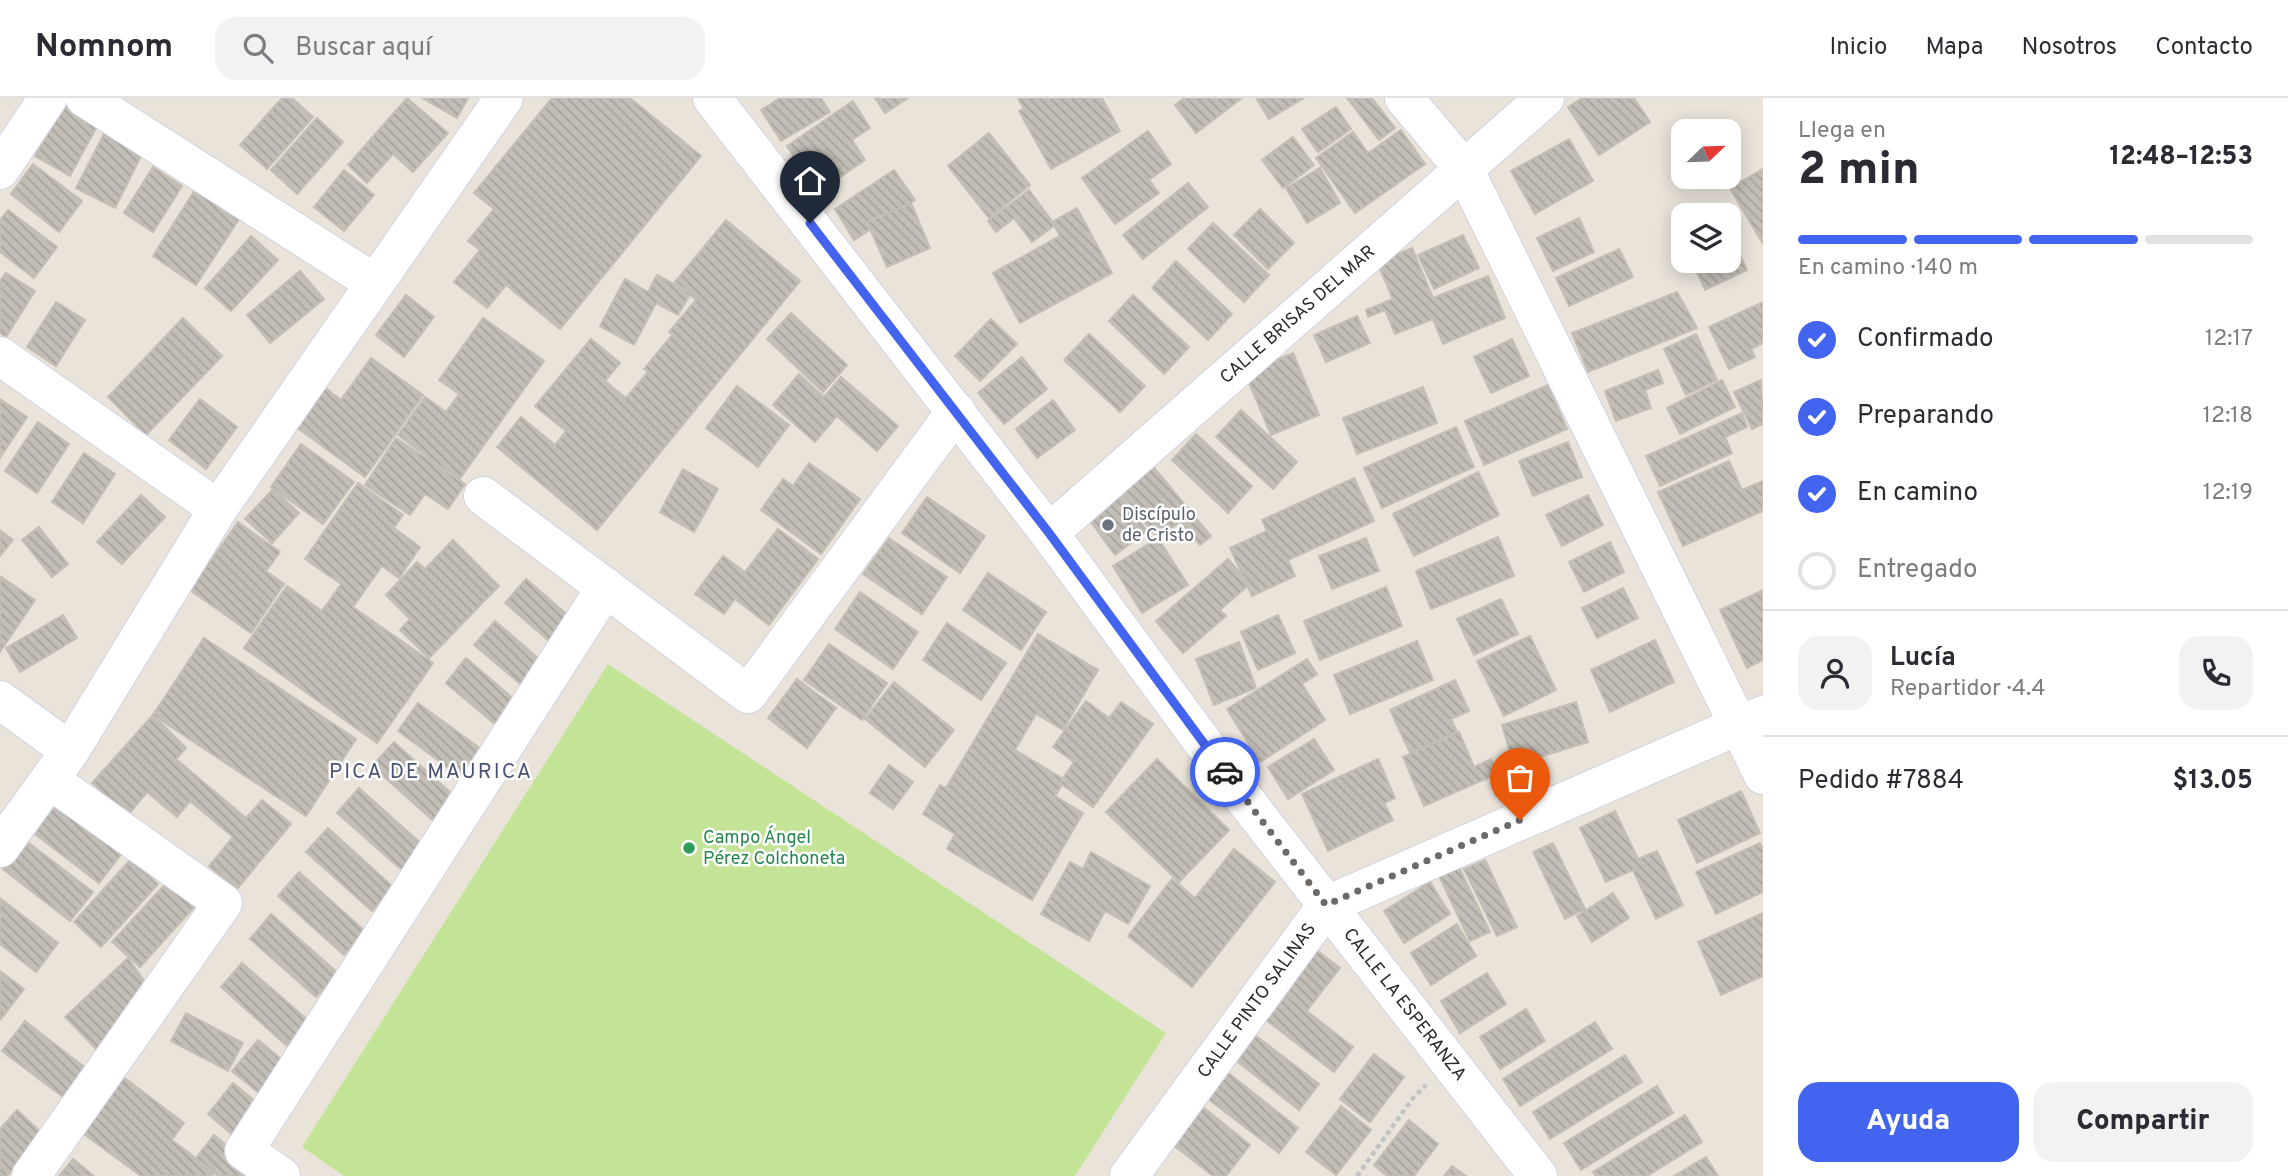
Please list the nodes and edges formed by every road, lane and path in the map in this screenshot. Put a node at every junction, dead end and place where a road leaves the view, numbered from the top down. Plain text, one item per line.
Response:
1 (48, 98) edge
2 (85, 98) edge
3 (504, 98) edge
4 (712, 98) edge
5 (1404, 98) edge
6 (1545, 98) edge
7 (1464, 169) junction
8 (0, 170) edge
9 (373, 282) junction
10 (0, 356) edge
11 (956, 411) junction
12 (483, 496) dead end
13 (218, 509) junction
14 (1049, 533) junction
15 (606, 587) junction
16 (0, 700) edge
17 (1751, 720) edge
18 (60, 766) junction
19 (1763, 775) edge
20 (0, 848) edge
21 (1326, 905) junction
22 (1449, 1062) junction
23 (30, 1176) edge
24 (281, 1176) edge
25 (1129, 1176) edge
26 (1357, 1176) edge
27 (1538, 1176) edge

1 - 8 street
2 - 9 street
3 - 9 street
4 - 11 street, CALLE LA ESPERANZA
5 - 7 street
6 - 7 street, CALLE BRISAS DEL MAR
7 - 14 street, CALLE BRISAS DEL MAR
7 - 17 street
9 - 13 street
10 - 13 street
11 - 14 street, CALLE LA ESPERANZA
11 - 15 street
12 - 15 street
13 - 18 street
14 - 21 street, CALLE LA ESPERANZA
15 - 24 street
16 - 18 street
17 - 19 street
17 - 21 street, CALLE PINTO SALINAS
18 - 20 street
18 - 23 street
21 - 22 street, CALLE LA ESPERANZA
21 - 25 street, CALLE PINTO SALINAS
22 - 26 path
22 - 27 street, CALLE LA ESPERANZA

